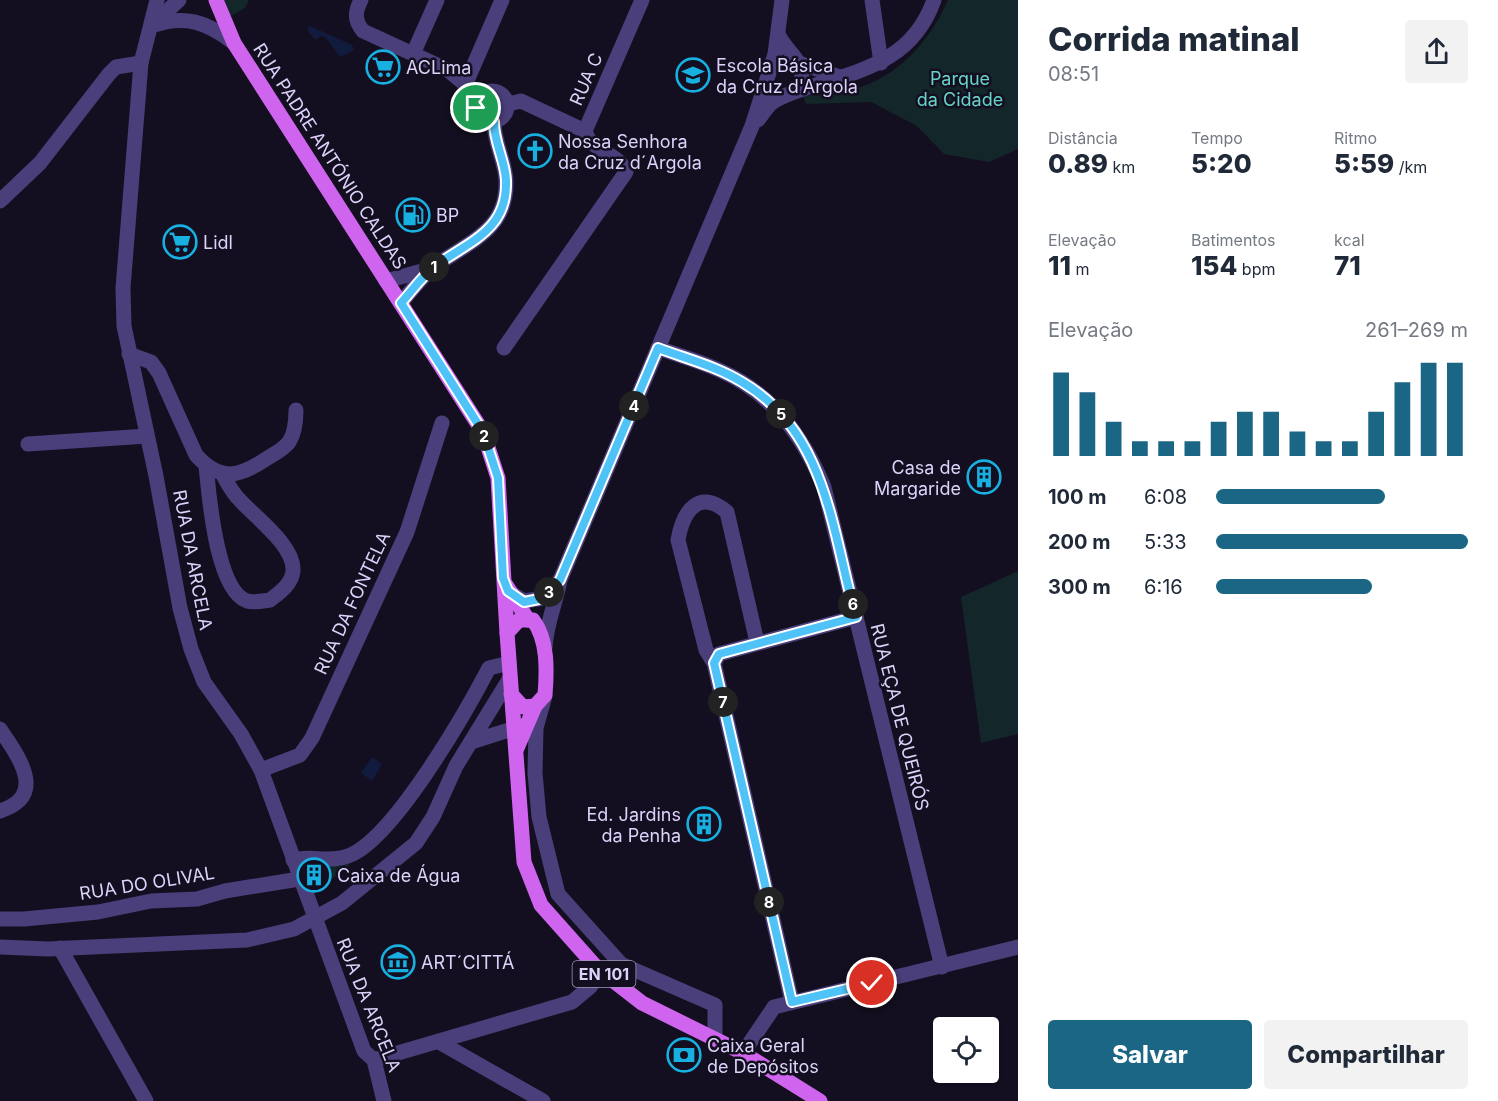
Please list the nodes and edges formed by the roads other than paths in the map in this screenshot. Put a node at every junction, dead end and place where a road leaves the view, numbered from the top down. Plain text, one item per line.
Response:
1 (156, 0) edge
2 (179, 0) edge
3 (216, 0) edge
4 (361, 0) edge
5 (437, 0) edge
6 (502, 0) edge
7 (642, 0) edge
8 (782, 0) edge
9 (872, 0) edge
10 (934, 0) edge
11 (151, 26) junction
12 (234, 43) junction
13 (781, 52) junction
14 (413, 54) junction
15 (141, 63) junction
16 (799, 63) junction
17 (881, 63) junction
18 (840, 77) junction
19 (766, 81) junction
20 (466, 82) junction
21 (799, 90) junction
22 (479, 96) junction
23 (784, 97) junction
24 (508, 104) junction
25 (494, 122) junction
26 (752, 126) junction
27 (585, 131) junction
28 (0, 201) edge
29 (433, 268) junction
30 (386, 281) junction
31 (401, 303) junction
32 (504, 348) dead end
33 (658, 348) junction
34 (129, 354) junction
35 (296, 410) dead end
36 (442, 423) dead end
37 (147, 436) junction
38 (28, 444) dead end
39 (206, 466) junction
40 (222, 473) junction
41 (560, 580) junction
42 (506, 584) junction
43 (544, 598) junction
44 (856, 617) junction
45 (530, 620) junction
46 (507, 633) junction
47 (757, 642) junction
48 (544, 648) junction
49 (714, 663) junction
50 (510, 670) junction
51 (511, 694) junction
52 (540, 700) junction
53 (520, 727) junction
54 (0, 729) edge
55 (471, 742) junction
56 (261, 770) junction
57 (0, 811) edge
58 (293, 860) junction
59 (299, 879) junction
60 (315, 918) junction
61 (0, 919) edge
62 (0, 947) edge
63 (1018, 947) edge
64 (60, 948) junction
65 (942, 967) junction
66 (601, 971) junction
67 (792, 1002) junction
68 (715, 1038) junction
69 (439, 1042) junction
70 (743, 1053) junction
71 (374, 1060) junction
72 (146, 1101) edge
73 (384, 1101) edge
74 (543, 1101) edge
75 (820, 1101) edge

1 - 11 street, RUA DA ARCELA
2 - 11 street
3 - 12 main road, RUA PADRE ANTÓNIO CALDAS / EN 101
4 - 14 street
5 - 14 street
6 - 20 street
7 - 27 street, RUA C
8 - 13 street
9 - 17 street
10 - 17 street
11 - 12 street
11 - 15 street, RUA DA ARCELA
12 - 30 main road, RUA PADRE ANTÓNIO CALDAS / EN 101
13 - 16 street
13 - 19 street
14 - 20 street
15 - 28 street
15 - 34 street, RUA DA ARCELA
16 - 18 street
16 - 21 street
17 - 18 street
18 - 21 street
19 - 23 street
19 - 26 street
20 - 22 street
21 - 23 street
22 - 24 street
22 - 25 street
23 - 26 street
24 - 25 street
24 - 27 street, RUA C
25 - 29 street
26 - 33 street
27 - 32 street
29 - 30 street
29 - 31 street
30 - 31 main road, RUA PADRE ANTÓNIO CALDAS / EN 101
31 - 42 main road, RUA PADRE ANTÓNIO CALDAS / EN 101
33 - 41 street
33 - 44 street, RUA EÇA DE QUEIRÓS
34 - 37 street, RUA DA ARCELA
34 - 39 street
35 - 40 street
36 - 56 street, RUA DA FONTELA
37 - 38 street
37 - 56 street, RUA DA ARCELA
39 - 40 street
39 - 40 street
41 - 43 street
41 - 48 street
42 - 43 street
42 - 45 main road, EN 101
42 - 46 main road, RUA PADRE ANTÓNIO CALDAS / EN 101
43 - 45 street
44 - 47 street
44 - 65 street, RUA EÇA DE QUEIRÓS
45 - 46 main road
45 - 48 main road, RUA PADRE ANTÓNIO CALDAS / EN 101
46 - 50 main road, RUA PADRE ANTÓNIO CALDAS / EN 101
47 - 49 street
47 - 49 street
48 - 52 main road, RUA PADRE ANTÓNIO CALDAS / EN 101
49 - 67 street
50 - 51 main road, RUA PADRE ANTÓNIO CALDAS / EN 101
50 - 55 street
50 - 58 street
51 - 52 main road
51 - 53 main road, RUA PADRE ANTÓNIO CALDAS / EN 101
52 - 53 main road, RUA PADRE ANTÓNIO CALDAS / EN 101
52 - 68 street
53 - 55 street
53 - 66 main road, RUA PADRE ANTÓNIO CALDAS / EN 101
54 - 57 street
55 - 60 street
56 - 58 street, RUA DA ARCELA
58 - 59 street, RUA DA ARCELA
59 - 60 street, RUA DA ARCELA
59 - 61 street, RUA DO OLIVAL
60 - 64 street
60 - 71 street, RUA DA ARCELA
62 - 64 street
63 - 65 street
64 - 72 street
65 - 67 street
66 - 68 main road, RUA PADRE ANTÓNIO CALDAS / EN 101
66 - 69 street
67 - 70 street
68 - 70 main road, RUA PADRE ANTÓNIO CALDAS / EN 101
69 - 71 street
69 - 74 street
70 - 75 main road, RUA PADRE ANTÓNIO CALDAS / EN 101
71 - 73 street, RUA DA ARCELA

